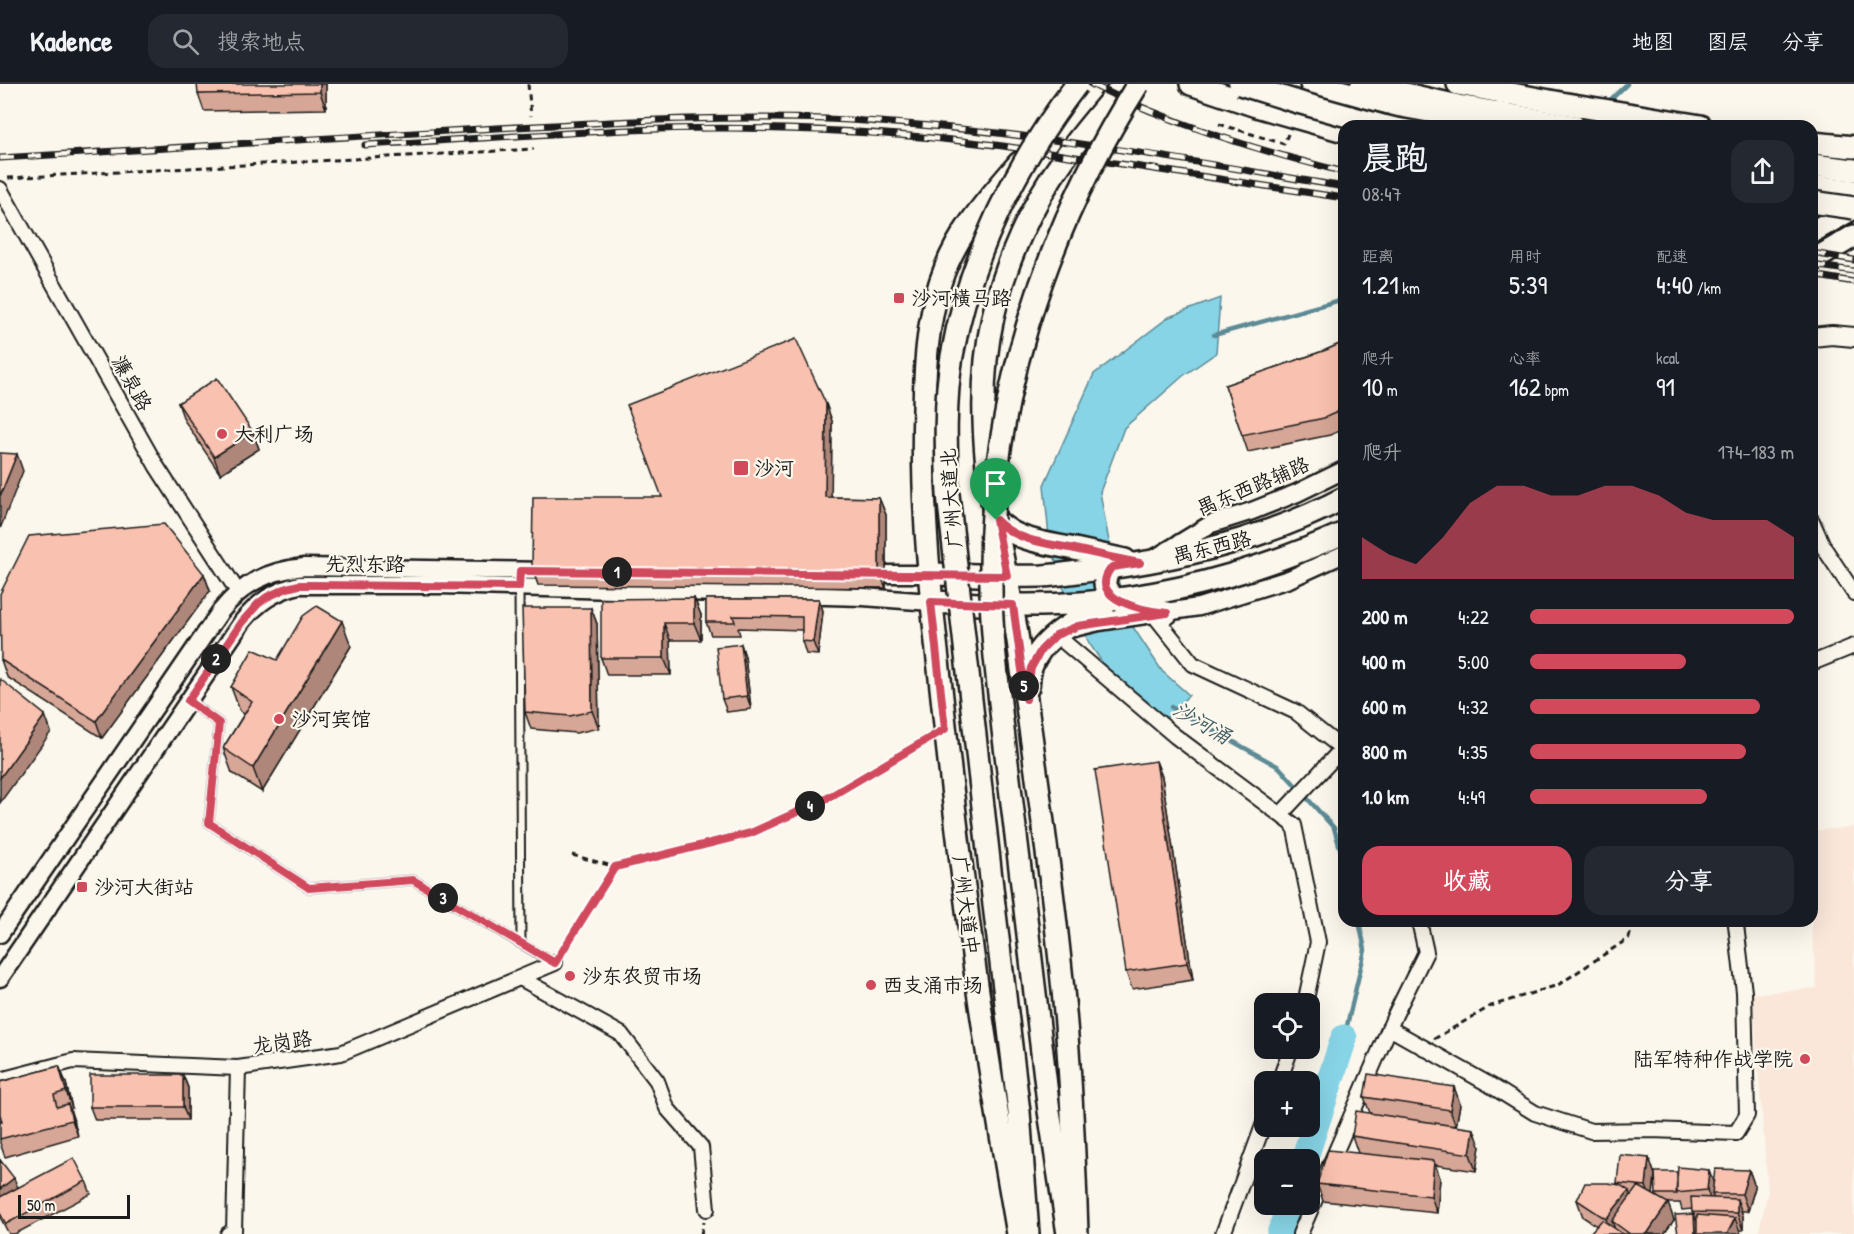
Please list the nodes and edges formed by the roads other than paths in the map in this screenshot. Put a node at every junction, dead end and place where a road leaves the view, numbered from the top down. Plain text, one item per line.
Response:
1 (1077, 84) edge
2 (1089, 84) edge
3 (1124, 84) edge
4 (1138, 84) edge
5 (1191, 84) edge
6 (1240, 84) edge
7 (1275, 84) edge
8 (1311, 84) edge
9 (1362, 84) edge
10 (1458, 84) edge
11 (1361, 120) edge
12 (1413, 120) edge
13 (1478, 120) edge
14 (1539, 120) edge
15 (1666, 120) edge
16 (1338, 129) edge
17 (1818, 144) edge
18 (1854, 147) edge
19 (1818, 166) edge
20 (1854, 171) edge
21 (1818, 173) edge
22 (1854, 177) edge
23 (1818, 187) edge
24 (1854, 191) edge
25 (1, 192) edge
26 (1818, 203) edge
27 (1854, 208) edge
28 (6, 209) edge
29 (1822, 219) edge
30 (1854, 223) edge
31 (1854, 236) edge
32 (1818, 257) edge
33 (1818, 336) edge
34 (1854, 337) edge
35 (1338, 473) edge
36 (1338, 501) edge
37 (996, 520) junction
38 (1818, 534) edge
39 (1338, 535) edge
40 (1338, 557) edge
41 (1100, 562) junction
42 (1145, 562) junction
43 (566, 572) edge
44 (848, 574) edge
45 (929, 574) junction
46 (1007, 576) junction
47 (519, 579) junction
48 (238, 592) junction
49 (1854, 593) edge
50 (931, 602) junction
51 (1013, 605) junction
52 (1108, 605) junction
53 (1160, 614) junction
54 (1056, 635) junction
55 (1854, 646) edge
56 (1818, 661) edge
57 (1026, 699) junction
58 (188, 701) junction
59 (1338, 746) edge
60 (1338, 755) edge
61 (1284, 811) junction
62 (994, 905) joint
63 (1420, 927) edge
64 (1736, 927) edge
65 (0, 934) edge
66 (521, 943) junction
67 (555, 963) joint
68 (0, 978) edge
69 (520, 978) junction
70 (1307, 993) edge
71 (1389, 1028) junction
72 (238, 1068) junction
73 (0, 1080) edge
74 (1259, 1137) edge
75 (707, 1209) dead end
76 (232, 1233) edge
77 (1018, 1234) edge
78 (1028, 1234) edge
79 (1068, 1234) edge
80 (1077, 1234) edge
81 (1223, 1234) edge
82 (1300, 1234) edge

1 - 62 main road, 广州大道北, bridge
2 - 45 main road, 广州大道北
3 - 37 main road, 广州大道北
4 - 79 main road, 广州大道北, bridge
5 - 16 main road
6 - 11 main road, bridge
7 - 12 main road
8 - 13 main road
9 - 14 main road
10 - 15 main road
17 - 18 main road
19 - 20 main road
21 - 22 main road
23 - 24 main road
25 - 28 street, 濂泉路
26 - 27 main road, bridge
27 - 29 main road
28 - 48 street, 濂泉路
29 - 30 main road
31 - 32 main road
33 - 34 main road
35 - 42 street, 禺东西路辅路
36 - 42 main road, 禺东西路
37 - 41 main road
37 - 46 main road, 广州大道北
38 - 49 street
39 - 52 main road, 禺东西路
40 - 53 street
41 - 42 main road, 禺东西路
41 - 46 main road, 禺东西路
41 - 52 main road
43 - 47 street, 先烈东路
44 - 45 street
45 - 46 main road, 禺东西路
45 - 50 main road, 广州大道中
46 - 51 main road, 广州大道北
47 - 48 street, 先烈东路
47 - 50 street, 先烈东路
47 - 58 street, 先烈东路
47 - 66 lane
48 - 65 street, 先烈东路
50 - 51 main road, 禺东西路
50 - 77 main road, 广州大道中
51 - 52 main road, 禺东西路
51 - 57 main road, 广州大道北
52 - 53 main road
52 - 53 street
52 - 54 main road
53 - 59 street
54 - 57 main road
54 - 61 street
55 - 56 street
57 - 80 main road
58 - 66 lane
58 - 68 street, 先烈东路
60 - 61 street
61 - 70 street
62 - 78 main road, 广州大道中
63 - 71 street
64 - 71 street
66 - 67 lane
67 - 69 street, 龙岗路
69 - 72 street, 龙岗路
69 - 75 street
71 - 82 street
72 - 73 street, 龙岗路
72 - 76 street
74 - 81 street

